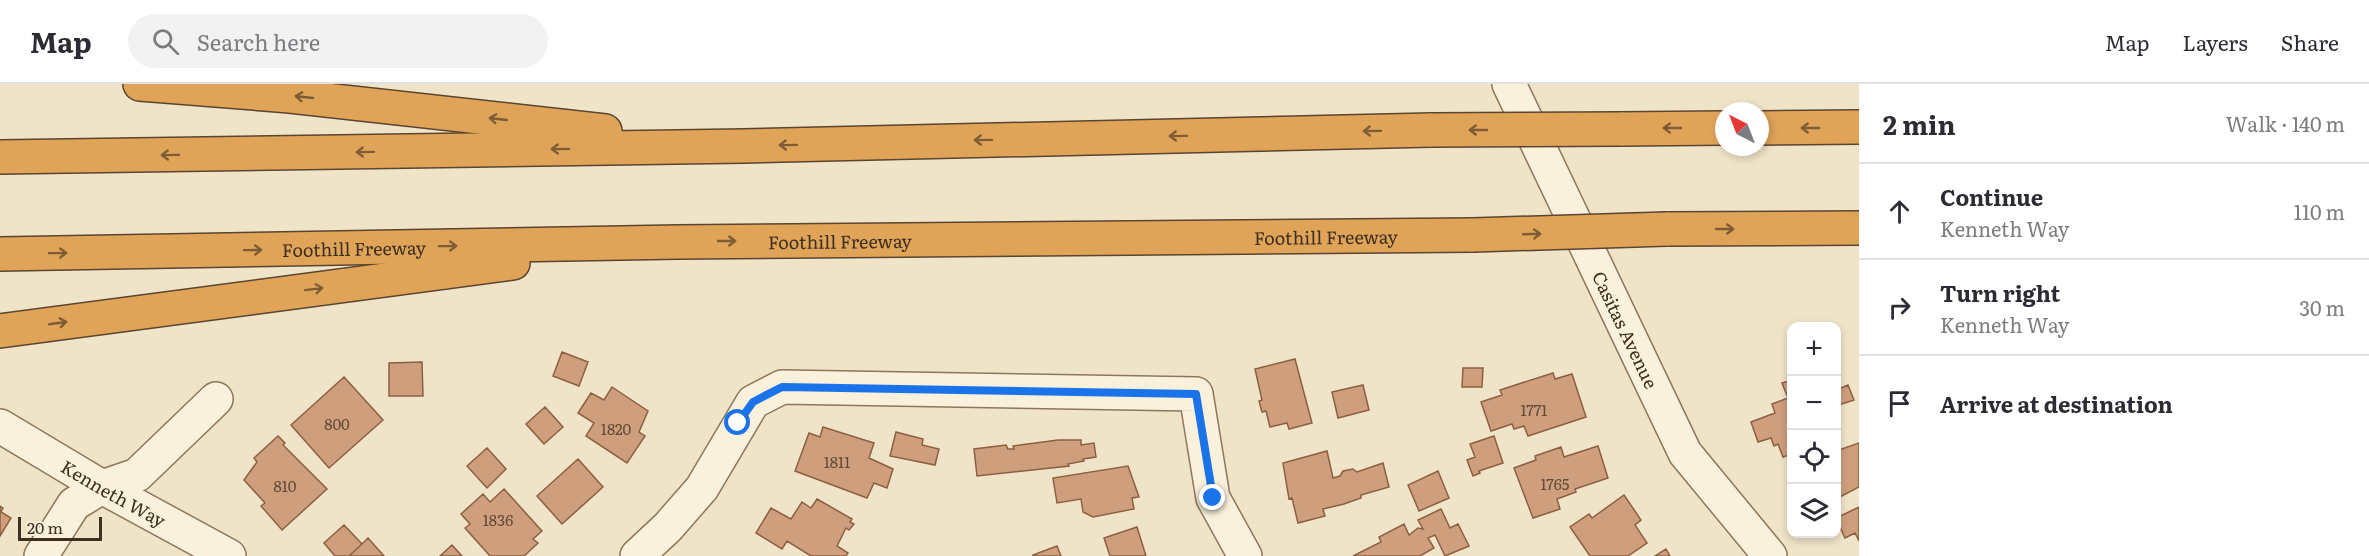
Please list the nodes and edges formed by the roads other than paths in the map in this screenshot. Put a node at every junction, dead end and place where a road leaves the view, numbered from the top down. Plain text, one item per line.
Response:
1 (140, 84) edge
2 (1509, 84) edge
3 (1859, 127) edge
4 (1715, 128) edge
5 (1769, 128) edge
6 (744, 146) junction
7 (0, 157) edge
8 (1859, 228) edge
9 (678, 242) junction
10 (0, 254) edge
11 (0, 331) edge
12 (216, 399) dead end
13 (0, 426) edge
14 (102, 487) junction
15 (42, 556) edge
16 (229, 556) edge
17 (637, 556) edge
18 (1245, 556) edge
19 (1770, 556) edge

6 -> 1 highway
2 - 19 street, Casitas Avenue
3 -> 5 highway
4 -> 6 highway, bridge
6 -> 7 highway
9 -> 8 highway, Foothill Freeway, bridge
10 -> 9 highway, Foothill Freeway
11 -> 9 highway
12 - 14 street
13 - 14 street, Kenneth Way
14 - 15 street
14 - 16 street, Kenneth Way
17 - 18 street

